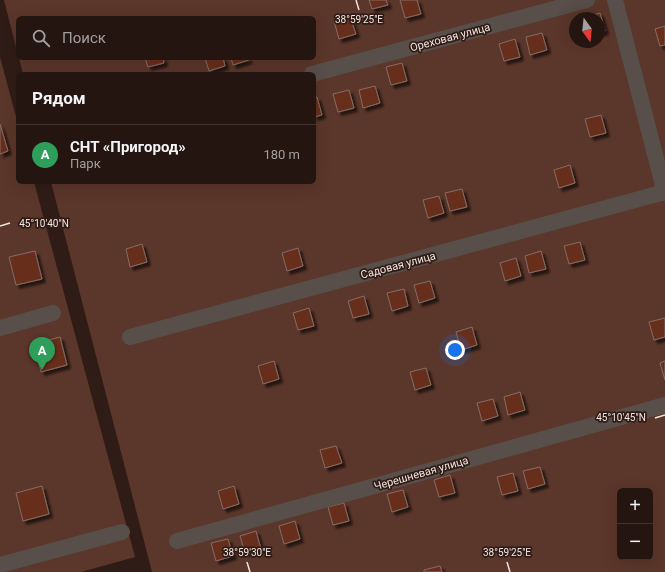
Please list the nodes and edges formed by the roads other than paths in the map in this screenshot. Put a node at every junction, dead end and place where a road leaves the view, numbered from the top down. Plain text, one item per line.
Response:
1 (587, 0) edge
2 (615, 0) edge
3 (316, 73) edge
4 (665, 192) edge
5 (54, 314) dead end
6 (0, 328) edge
7 (130, 337) dead end
8 (665, 405) edge
9 (122, 532) dead end
10 (177, 541) dead end
11 (0, 565) edge

1 - 3 street, Ореховая улица
2 - 4 street
4 - 7 street, Садовая улица
5 - 6 street
8 - 10 street, Черешневая улица
9 - 11 street

